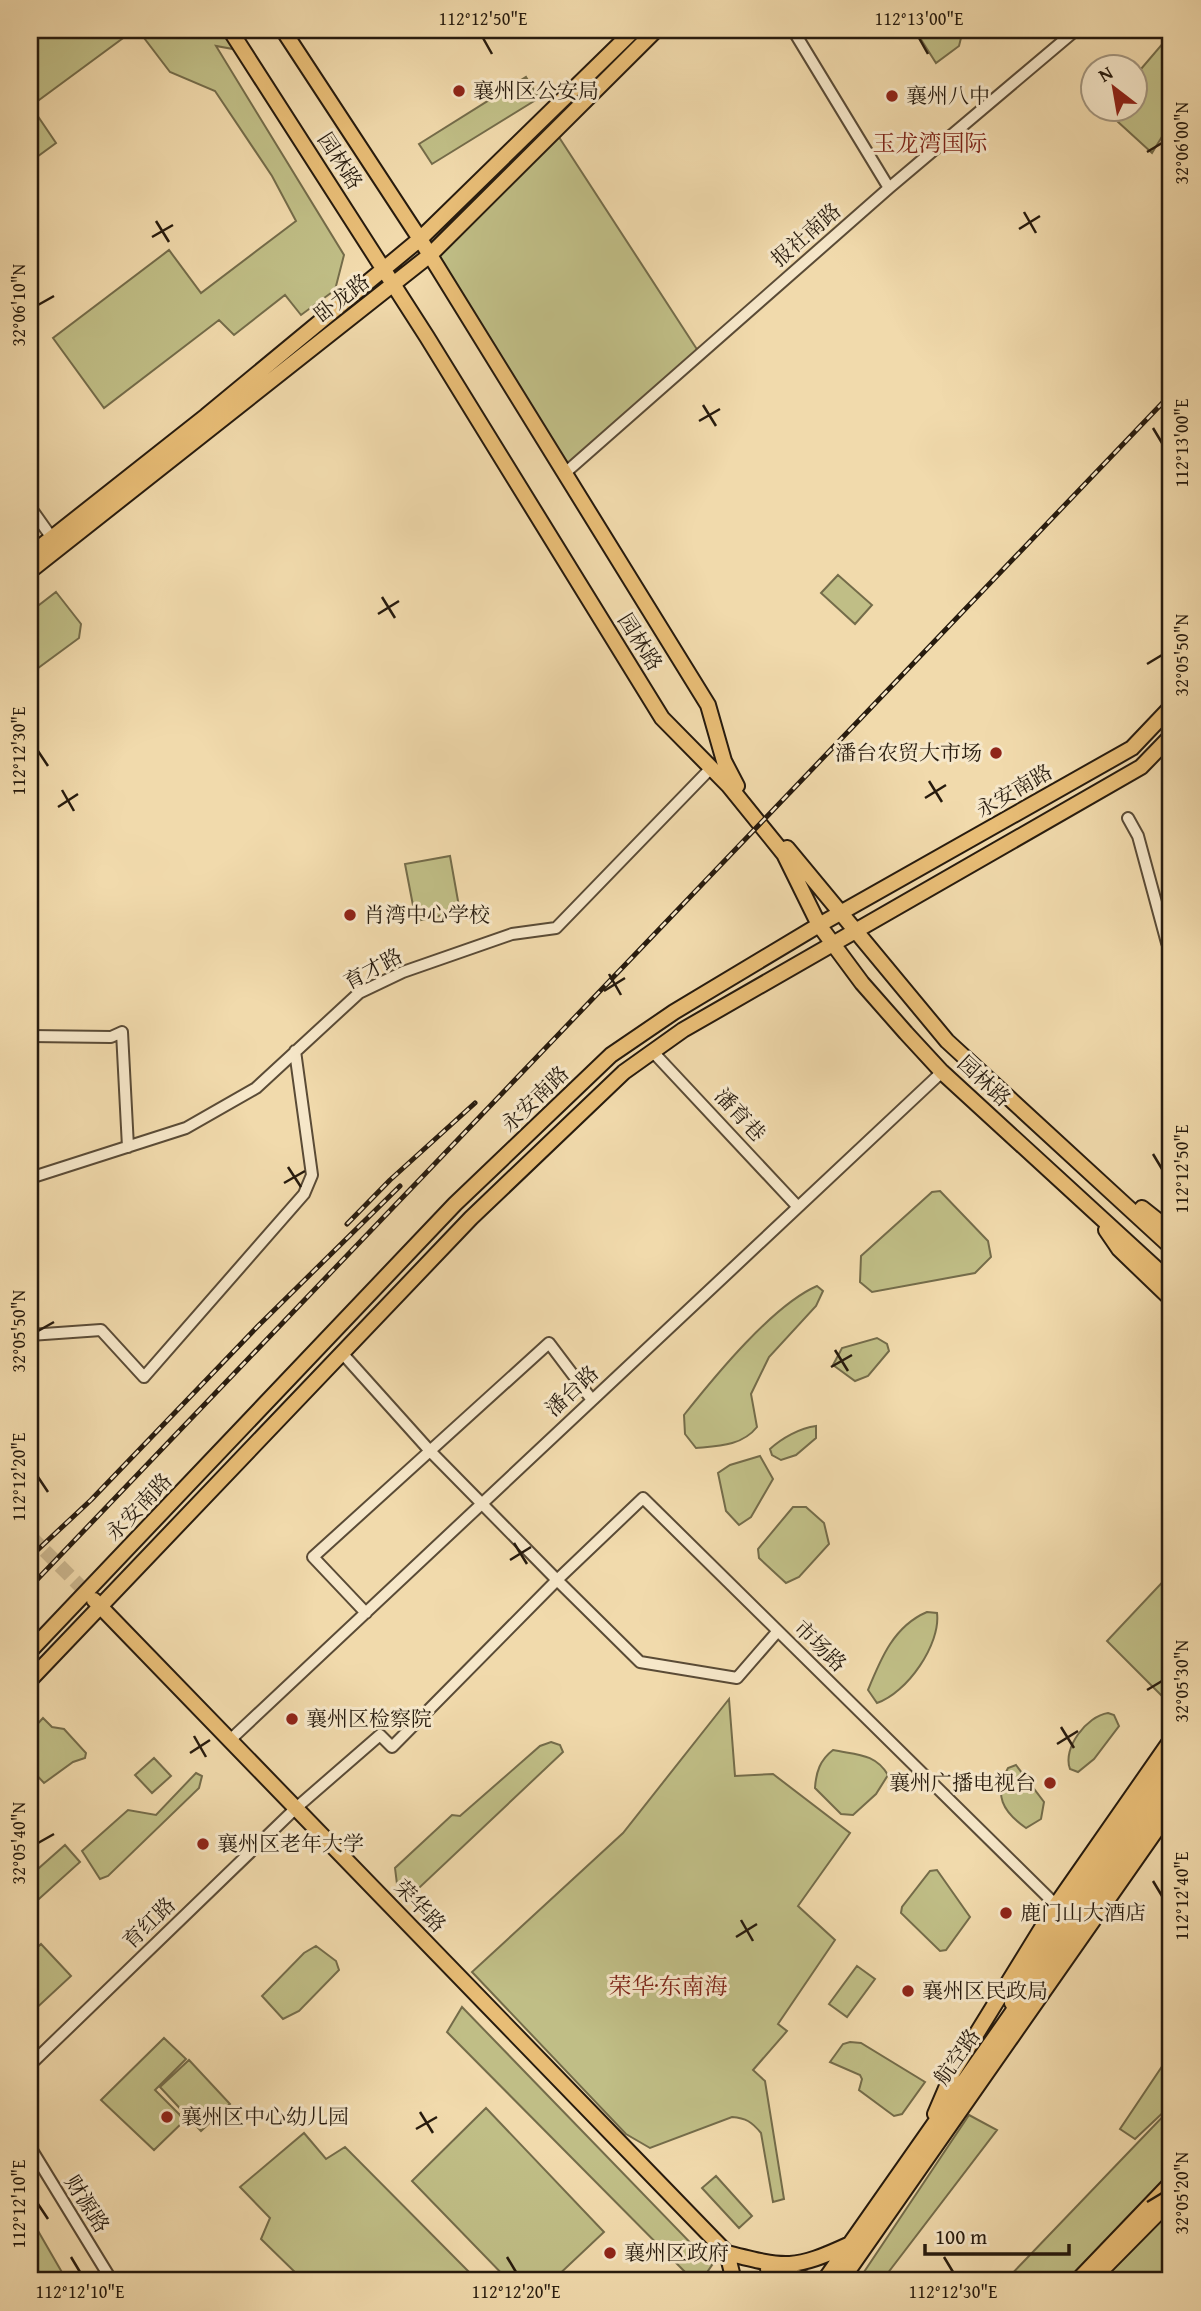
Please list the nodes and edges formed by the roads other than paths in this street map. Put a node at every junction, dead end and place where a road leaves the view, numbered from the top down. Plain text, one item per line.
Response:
1 (230, 30) edge
2 (283, 30) edge
3 (634, 30) edge
4 (656, 30) edge
5 (793, 30) edge
6 (1076, 30) edge
7 (889, 188) junction
8 (421, 239) junction
9 (430, 255) junction
10 (384, 269) junction
11 (394, 284) junction
12 (565, 473) junction
13 (30, 507) edge
14 (52, 538) junction
15 (30, 555) edge
16 (30, 571) edge
17 (1171, 707) edge
18 (1171, 736) edge
19 (712, 767) junction
20 (1128, 818) dead end
21 (842, 914) junction
22 (819, 925) junction
23 (855, 932) junction
24 (832, 944) junction
25 (1171, 944) edge
26 (30, 1036) edge
27 (295, 1051) junction
28 (653, 1052) junction
29 (942, 1072) junction
30 (128, 1147) junction
31 (30, 1178) edge
32 (1114, 1194) junction
33 (798, 1207) junction
34 (1094, 1211) junction
35 (1171, 1231) edge
36 (1171, 1247) edge
37 (1171, 1282) edge
38 (1171, 1299) edge
39 (30, 1335) edge
40 (342, 1353) junction
41 (592, 1399) junction
42 (430, 1451) junction
43 (481, 1504) junction
44 (557, 1580) junction
45 (84, 1591) junction
46 (100, 1607) junction
47 (366, 1613) junction
48 (777, 1632) junction
49 (30, 1651) edge
50 (30, 1680) edge
51 (230, 1740) junction
52 (1171, 1740) edge
53 (1171, 1763) edge
54 (1171, 1786) edge
55 (296, 1808) junction
56 (1171, 1810) edge
57 (1056, 1905) junction
58 (991, 2045) junction
59 (30, 2065) edge
60 (926, 2138) junction
61 (30, 2147) edge
62 (1171, 2183) edge
63 (1171, 2200) edge
64 (850, 2244) junction
65 (727, 2253) junction
66 (779, 2266) junction
67 (794, 2279) edge
68 (112, 2281) edge
69 (734, 2281) edge
70 (811, 2281) edge
71 (824, 2281) edge
72 (839, 2281) edge
73 (1077, 2281) edge
74 (1091, 2281) edge

1 - 10 main road, 园林路
2 - 8 main road, 园林路
3 - 8 main road, 卧龙路
4 - 9 main road, 卧龙路
5 - 7 street
6 - 7 street, 报社南路
7 - 12 street, 报社南路
8 - 9 main road, 园林路
8 - 10 main road, 卧龙路
9 - 11 main road, 卧龙路
9 - 12 main road, 园林路
10 - 11 main road, 园林路
10 - 14 main road, 卧龙路
11 - 16 main road, 卧龙路
11 - 19 main road, 园林路
12 - 21 main road, 园林路
13 - 14 street
14 - 15 main road, 卧龙路
17 - 21 main road, 永安南路
18 - 23 main road, 永安南路
19 - 22 main road, 园林路
19 - 27 street, 育才路
20 - 25 street
21 - 22 main road, 永安南路
21 - 23 main road, 园林路
22 - 24 main road, 园林路
22 - 45 main road, 永安南路
23 - 24 main road, 永安南路
23 - 32 main road, 园林路
24 - 28 main road, 永安南路
24 - 29 main road, 园林路
26 - 30 street
27 - 30 street, 育才路
27 - 39 street
28 - 33 street, 潘育巷
28 - 40 main road, 永安南路
29 - 33 street, 潘台路
29 - 34 main road, 园林路
30 - 31 street, 育才路
32 - 35 main road, 园林路
32 - 36 main road, 园林路
33 - 41 street, 潘台路
34 - 37 main road, 园林路
34 - 38 main road, 园林路
40 - 42 street
40 - 46 main road, 永安南路
41 - 42 street
41 - 43 street, 潘台路
42 - 43 street
42 - 47 street
43 - 44 street
43 - 47 street, 潘台路
44 - 48 street
44 - 48 street, 市场路
44 - 55 street, 育红路
45 - 46 main road, 荣华路
45 - 49 main road, 永安南路
46 - 50 main road, 永安南路
46 - 51 main road, 荣华路
47 - 51 street, 潘台路
48 - 57 street, 市场路
51 - 55 main road, 荣华路
52 - 57 main road
53 - 58 main road
54 - 58 main road, 航空路
55 - 59 street, 育红路
55 - 65 main road, 荣华路
56 - 72 main road, 航空路
57 - 60 main road
58 - 60 main road, 航空路
60 - 64 main road, 航空路
61 - 68 street, 财源路
62 - 73 main road
63 - 74 main road
64 - 66 main road
64 - 71 main road, 航空路
65 - 66 main road
65 - 67 main road
65 - 69 main road
66 - 67 main road
67 - 70 main road

